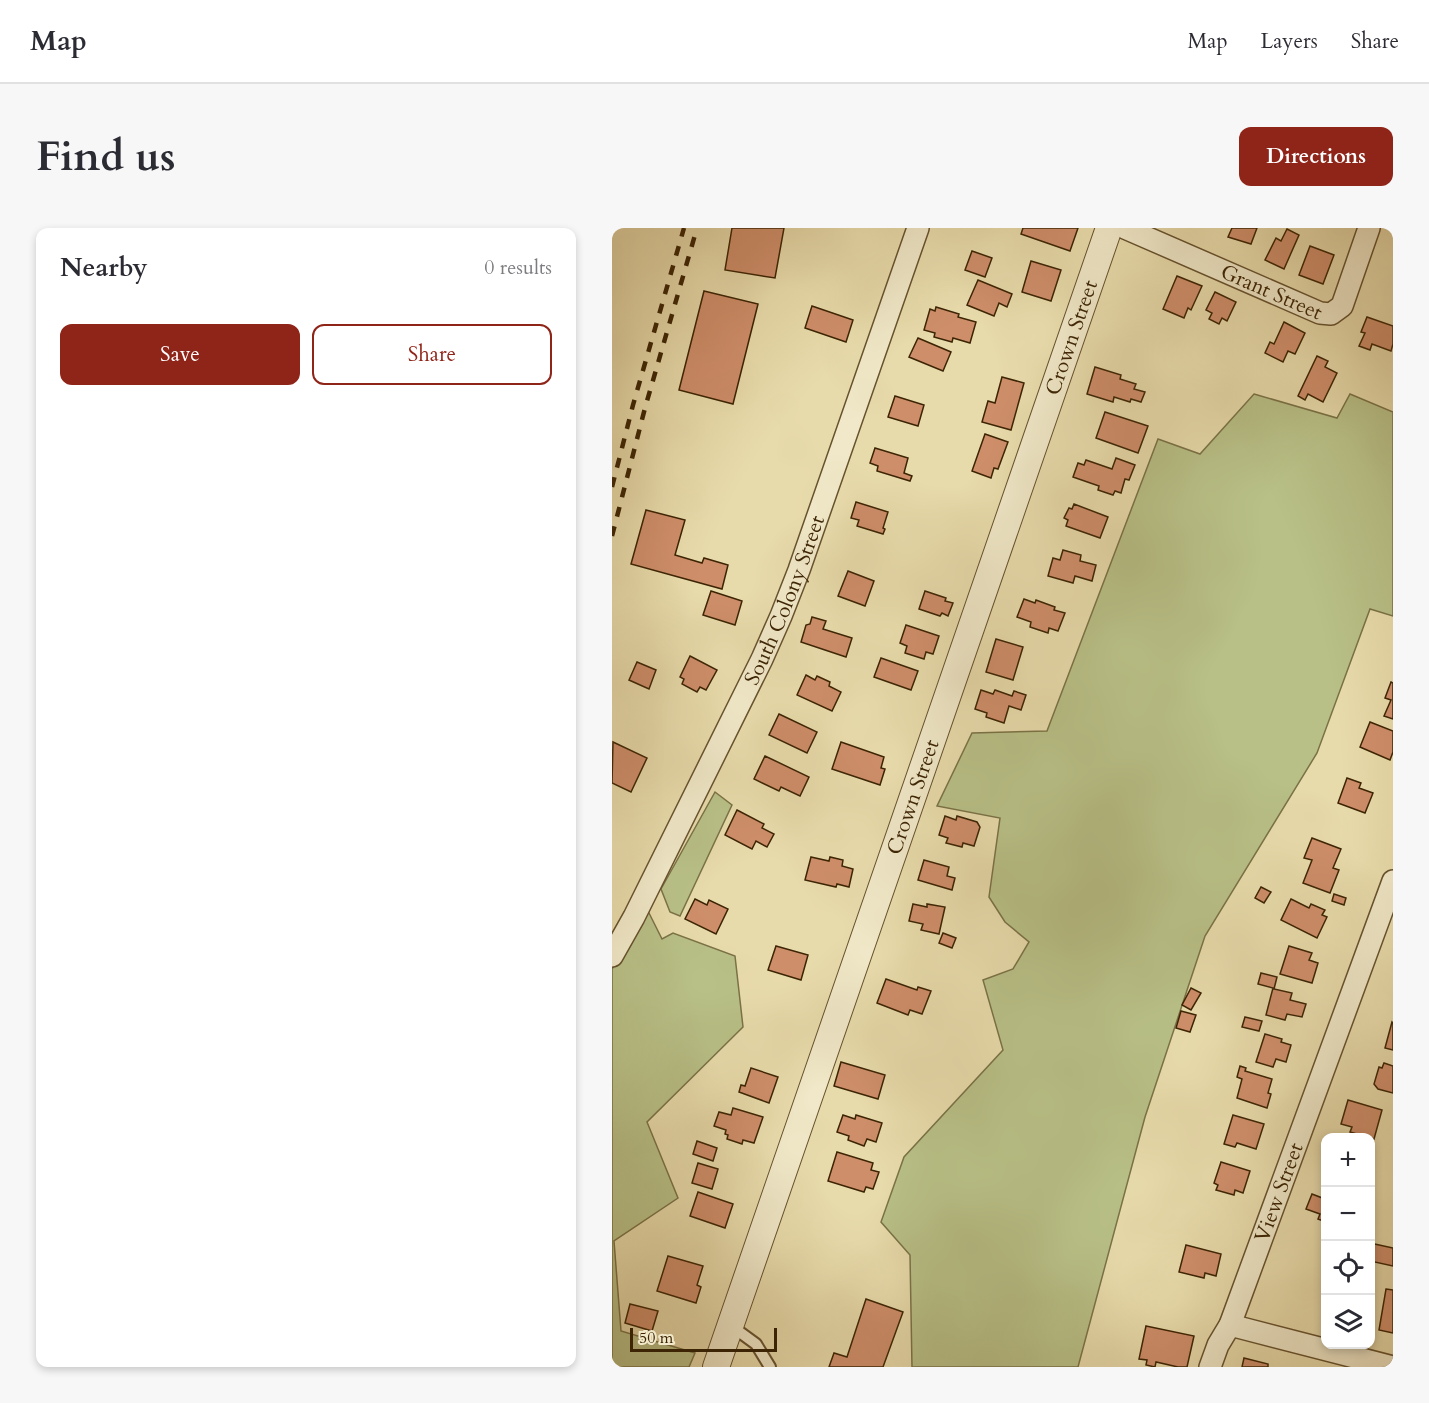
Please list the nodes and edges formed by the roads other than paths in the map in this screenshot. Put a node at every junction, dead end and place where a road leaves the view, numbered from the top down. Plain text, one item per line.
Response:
1 (918, 228) edge
2 (1109, 228) edge
3 (1125, 228) edge
4 (1369, 228) edge
5 (1393, 881) edge
6 (612, 956) edge
7 (730, 1325) junction
8 (1230, 1326) junction
9 (1393, 1366) edge
10 (716, 1367) edge
11 (770, 1367) edge
12 (1210, 1367) edge

1 - 6 street, South Colony Street
2 - 7 street, Crown Street
3 - 4 street, Grant Street
5 - 8 street, View Street
7 - 10 street, Crown Street
7 - 11 lane
8 - 9 street
8 - 12 street, View Street

